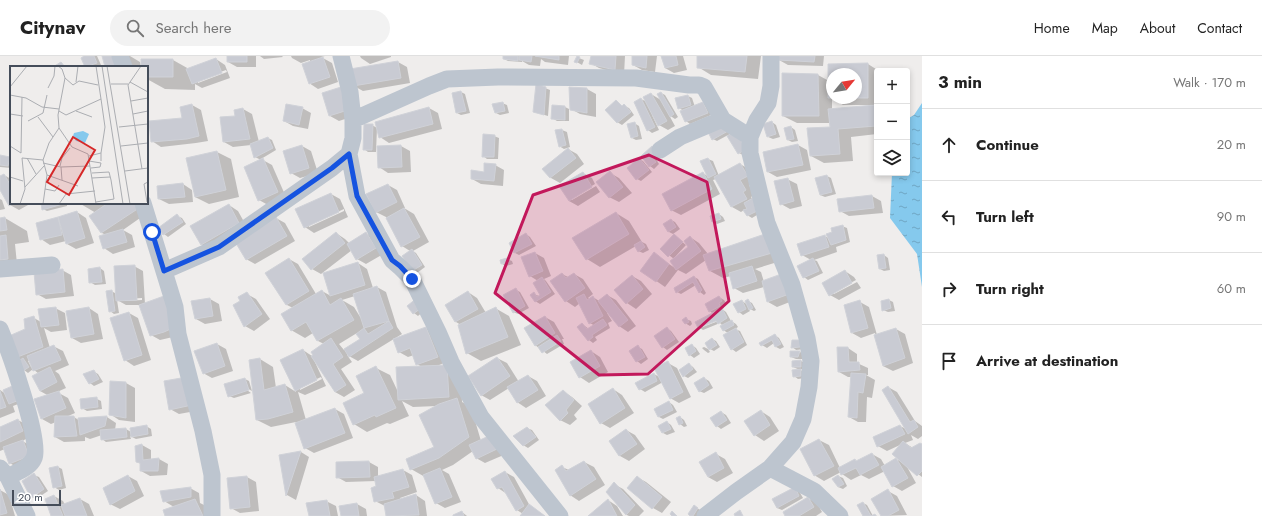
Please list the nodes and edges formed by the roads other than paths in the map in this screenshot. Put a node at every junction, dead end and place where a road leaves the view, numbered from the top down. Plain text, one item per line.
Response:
1 (120, 56) edge
2 (341, 56) edge
3 (771, 56) edge
4 (124, 66) edge
5 (353, 120) junction
6 (722, 120) junction
7 (750, 137) junction
8 (660, 150) dead end
9 (349, 154) junction
10 (143, 204) edge
11 (52, 265) dead end
12 (0, 269) edge
13 (164, 271) junction
14 (0, 329) edge
15 (770, 468) junction
16 (4, 473) edge
17 (27, 516) edge
18 (212, 516) edge
19 (560, 516) edge
20 (705, 516) edge
21 (840, 516) edge

1 - 4 street
2 - 5 street
3 - 7 street
5 - 6 street
5 - 9 street
6 - 7 street
6 - 8 street
7 - 15 street
9 - 13 street
9 - 19 street
10 - 13 street
11 - 12 street
13 - 18 street
14 - 16 street
15 - 20 street
15 - 21 street
16 - 17 street

